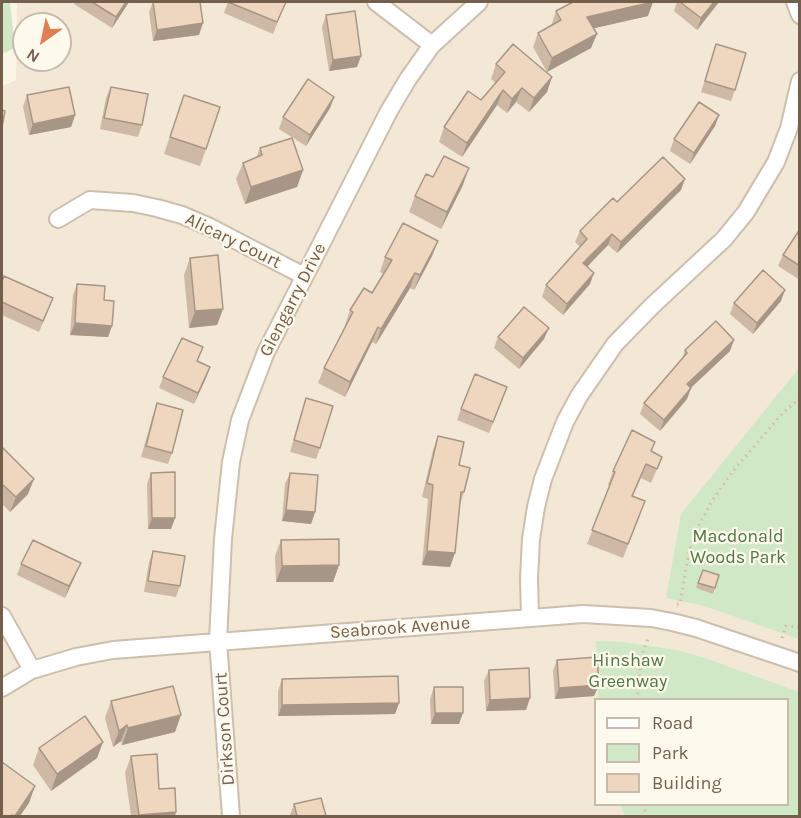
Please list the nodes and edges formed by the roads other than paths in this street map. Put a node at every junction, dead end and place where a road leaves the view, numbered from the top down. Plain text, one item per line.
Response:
1 (376, 2) edge
2 (479, 2) edge
3 (795, 2) edge
4 (800, 15) edge
5 (432, 45) junction
6 (800, 81) edge
7 (58, 219) dead end
8 (304, 276) junction
9 (2, 616) edge
10 (530, 618) junction
11 (218, 641) junction
12 (800, 663) edge
13 (32, 670) junction
14 (2, 688) edge
15 (231, 816) edge

1 - 5 street
2 - 5 street, Glengarry Drive
3 - 4 street
5 - 8 street, Glengarry Drive
6 - 10 street
7 - 8 street, Alicary Court
8 - 11 street, Glengarry Drive
9 - 13 street
10 - 11 street, Seabrook Avenue
10 - 12 street, Seabrook Avenue
11 - 13 street, Seabrook Avenue
11 - 15 street, Dirkson Court
13 - 14 street, Seabrook Avenue

